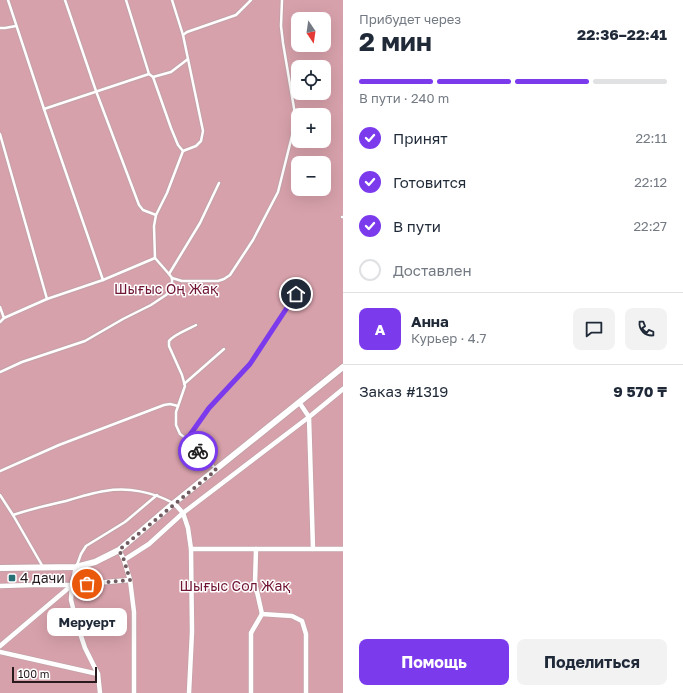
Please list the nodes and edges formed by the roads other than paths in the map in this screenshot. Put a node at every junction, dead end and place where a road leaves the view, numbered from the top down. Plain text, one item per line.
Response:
1 (8, 0) edge
2 (65, 0) edge
3 (126, 0) edge
4 (172, 0) edge
5 (251, 0) edge
6 (282, 0) edge
7 (16, 26) junction
8 (0, 28) edge
9 (183, 35) junction
10 (188, 59) junction
11 (149, 74) junction
12 (153, 77) junction
13 (96, 91) junction
14 (44, 109) junction
15 (0, 134) edge
16 (183, 151) junction
17 (219, 183) dead end
18 (156, 215) junction
19 (155, 258) junction
20 (169, 274) junction
21 (172, 278) junction
22 (104, 280) junction
23 (304, 282) dead end
24 (47, 299) junction
25 (0, 307) edge
26 (4, 318) junction
27 (0, 322) edge
28 (196, 325) dead end
29 (224, 349) dead end
30 (343, 367) edge
31 (0, 372) edge
32 (184, 384) junction
33 (343, 389) edge
34 (299, 402) junction
35 (178, 406) junction
36 (309, 417) junction
37 (187, 439) junction
38 (216, 470) junction
39 (0, 471) edge
40 (0, 495) edge
41 (158, 495) junction
42 (174, 503) junction
43 (183, 513) junction
44 (13, 515) junction
45 (191, 548) junction
46 (256, 549) junction
47 (313, 549) junction
48 (343, 549) edge
49 (119, 550) junction
50 (124, 560) junction
51 (76, 567) junction
52 (0, 568) edge
53 (44, 568) junction
54 (130, 580) junction
55 (72, 585) junction
56 (0, 586) edge
57 (262, 614) junction
58 (0, 646) edge
59 (0, 652) edge
60 (98, 674) junction
61 (100, 693) edge
62 (134, 693) edge
63 (189, 693) edge
64 (251, 693) edge
65 (306, 693) edge

1 - 7 lane
2 - 13 lane
3 - 11 lane
4 - 9 lane
5 - 9 lane
6 - 21 lane
7 - 8 lane
7 - 14 lane
9 - 10 lane
10 - 12 lane
10 - 16 lane
11 - 12 lane
11 - 13 lane
12 - 16 lane
13 - 14 lane
13 - 18 lane
14 - 22 lane
15 - 24 lane
16 - 18 lane
17 - 20 lane
18 - 19 lane
19 - 20 lane
19 - 22 lane
20 - 21 lane
21 - 31 lane
22 - 24 lane
23 - 37 lane
24 - 26 lane
25 - 26 lane
26 - 27 lane
28 - 32 lane
29 - 32 lane
30 - 34 street
32 - 35 lane
33 - 36 street
34 - 36 street
34 - 38 street
35 - 37 lane
35 - 39 lane
36 - 43 street
36 - 47 street
37 - 38 lane
38 - 42 street
40 - 44 lane
41 - 42 lane
41 - 44 lane
41 - 51 lane
42 - 43 street
42 - 49 street
43 - 45 street
43 - 50 street
44 - 53 lane
45 - 46 street
45 - 63 street
46 - 47 street
46 - 57 street
47 - 48 street
49 - 50 street
49 - 51 street
50 - 54 street
51 - 53 street
51 - 55 street
52 - 53 street
54 - 55 street
54 - 62 street
55 - 56 street
55 - 58 street
55 - 60 street
57 - 64 street
57 - 65 street
59 - 60 street
60 - 61 street

